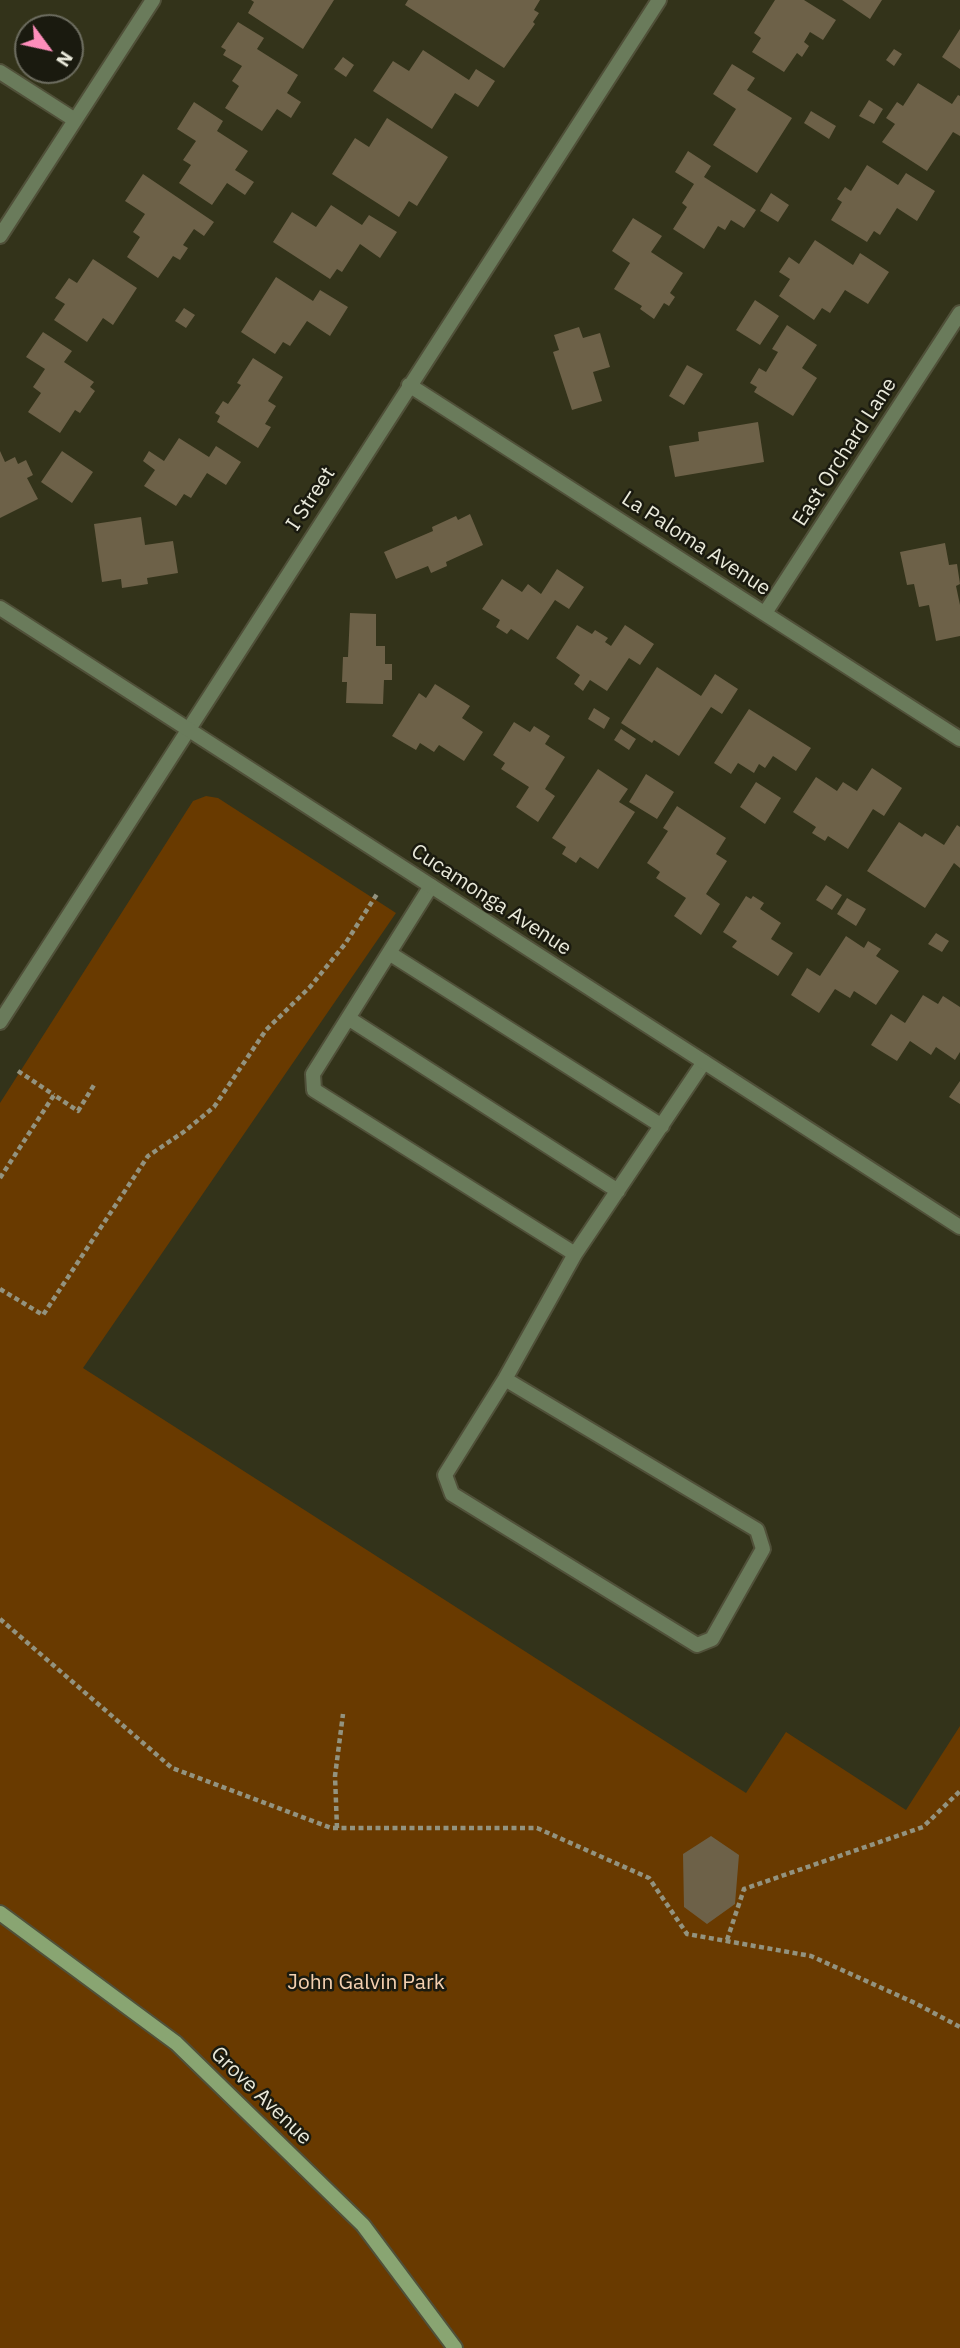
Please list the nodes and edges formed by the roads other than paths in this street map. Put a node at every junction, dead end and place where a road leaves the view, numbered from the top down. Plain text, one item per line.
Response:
1 (153, 0) edge
2 (659, 0) edge
3 (0, 72) edge
4 (75, 120) junction
5 (0, 236) edge
6 (960, 313) edge
7 (409, 385) junction
8 (0, 608) edge
9 (765, 613) junction
10 (188, 729) junction
11 (960, 739) edge
12 (431, 886) junction
13 (389, 953) junction
14 (348, 1018) junction
15 (0, 1022) edge
16 (704, 1062) junction
17 (662, 1126) junction
18 (618, 1191) junction
19 (960, 1227) edge
20 (575, 1254) junction
21 (505, 1379) junction
22 (0, 1913) edge
23 (455, 2348) edge

1 - 4 street
2 - 7 street, I Street
3 - 4 street
4 - 5 street
6 - 9 street, East Orchard Lane
7 - 9 street, La Paloma Avenue
7 - 10 street, I Street
8 - 10 street, Cucamonga Avenue
9 - 11 street, La Paloma Avenue
10 - 12 street, Cucamonga Avenue
10 - 15 street, I Street
12 - 13 street
12 - 16 street, Cucamonga Avenue
13 - 14 street
13 - 17 street
14 - 18 street
14 - 20 street
16 - 17 street
16 - 19 street, Cucamonga Avenue
17 - 18 street
18 - 20 street
20 - 21 street
21 - 21 street
22 - 23 main road, Grove Avenue

